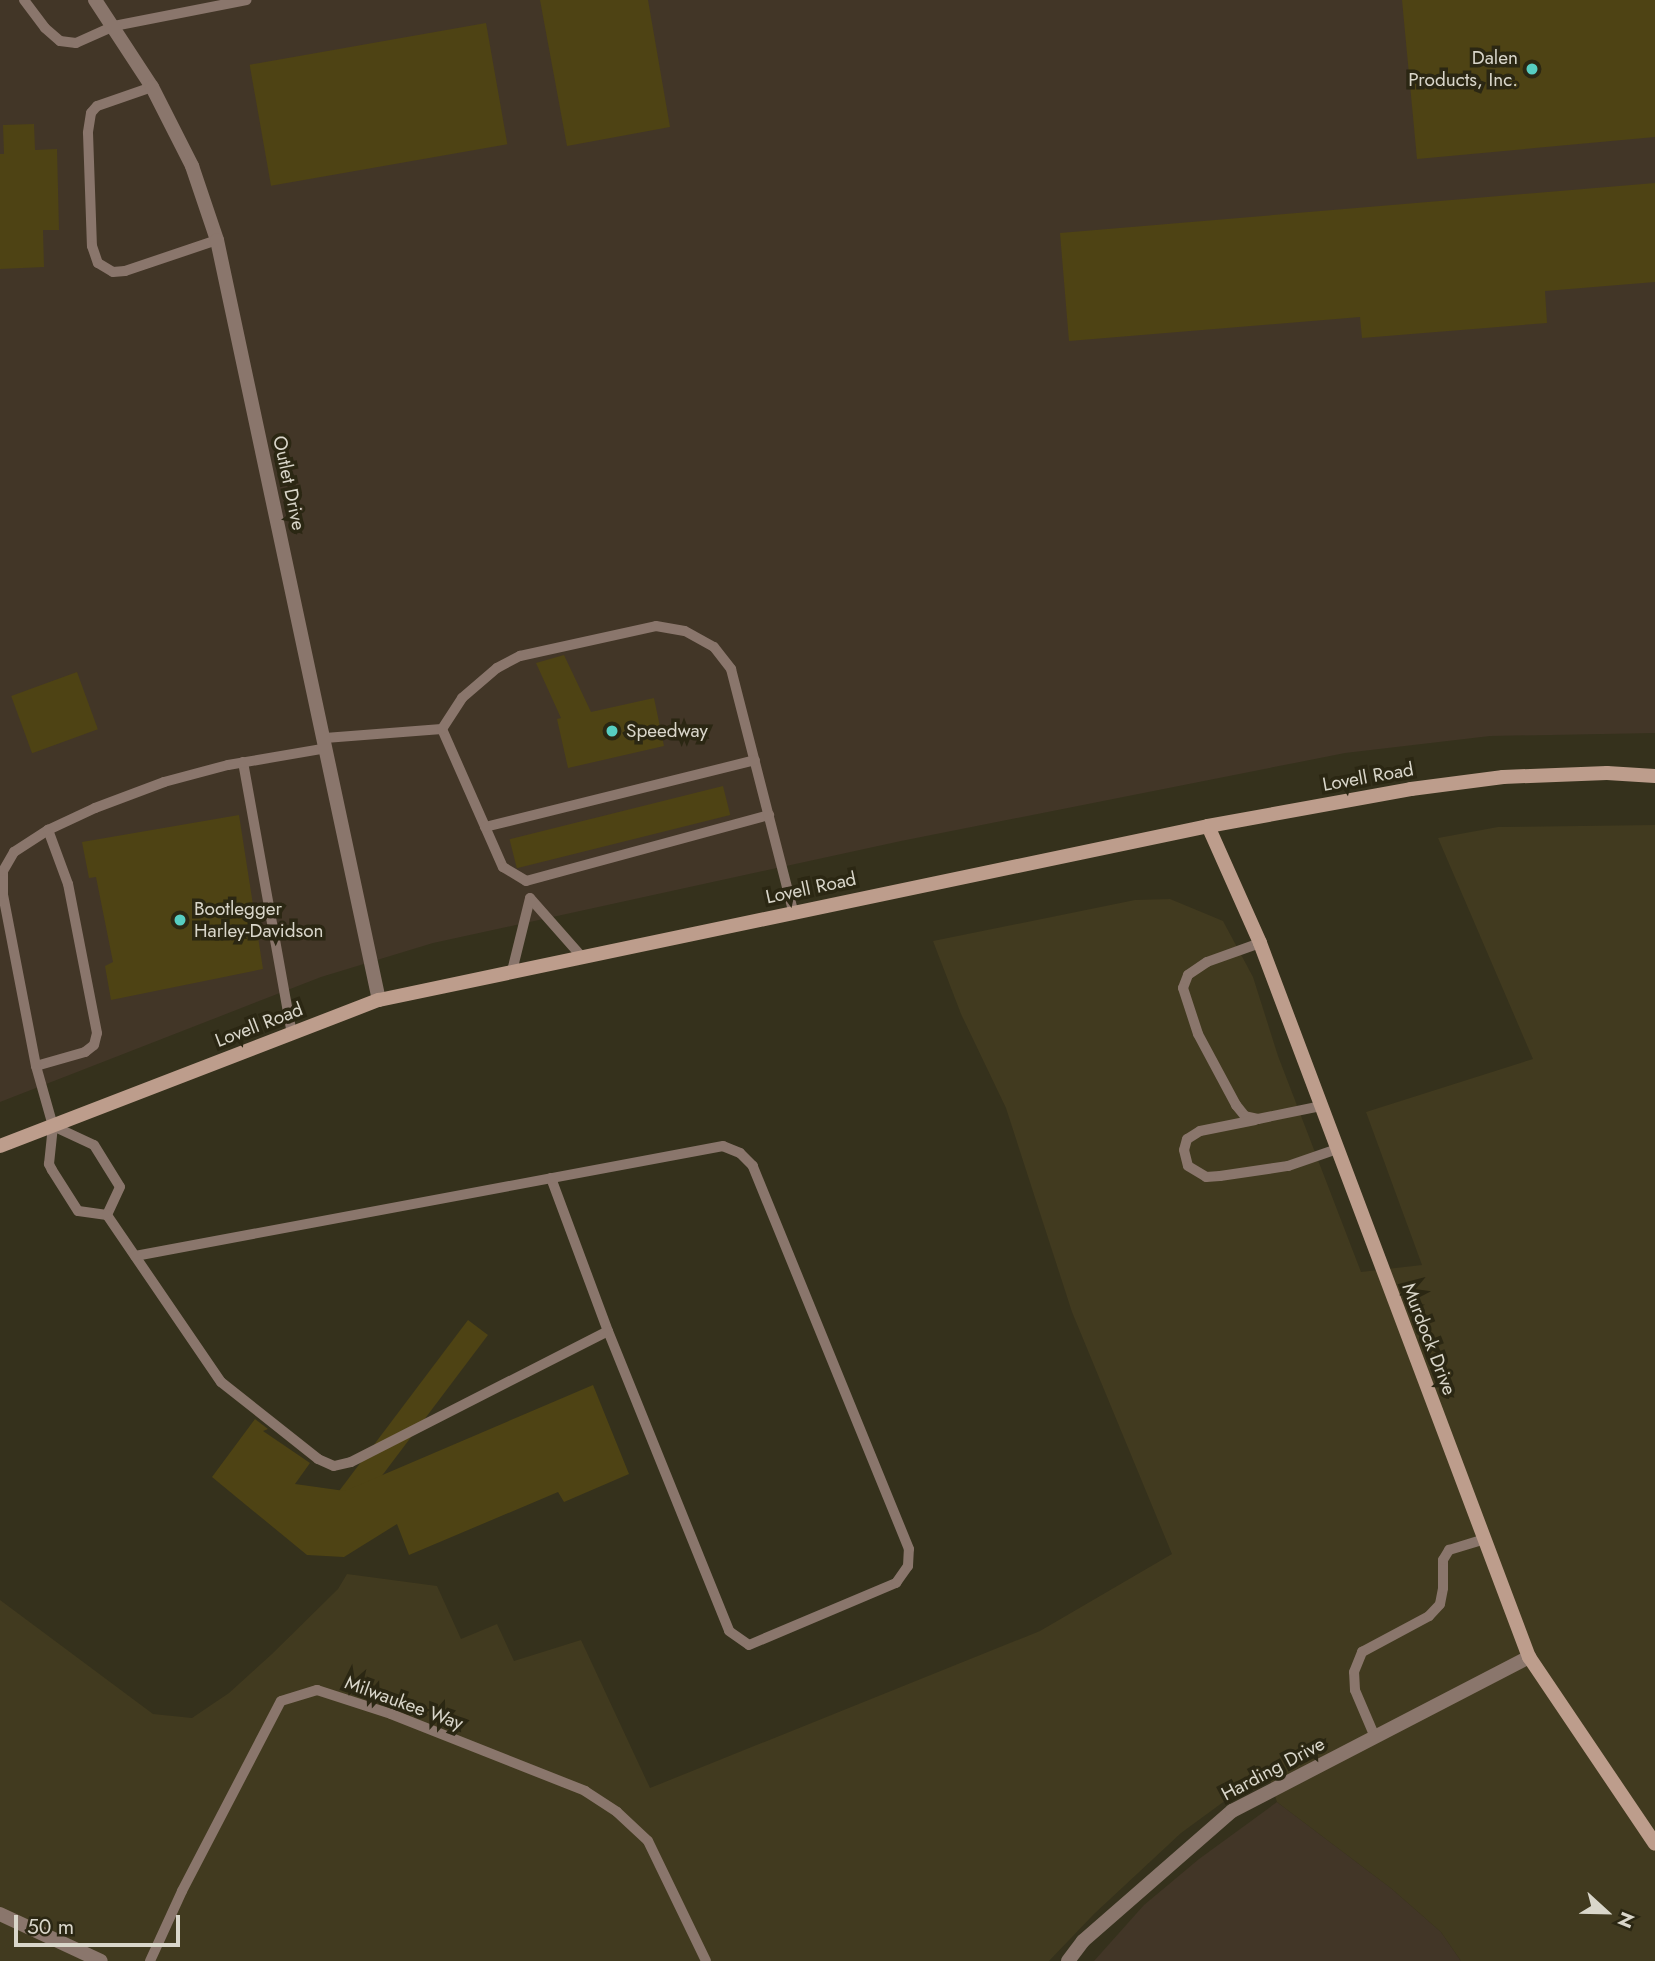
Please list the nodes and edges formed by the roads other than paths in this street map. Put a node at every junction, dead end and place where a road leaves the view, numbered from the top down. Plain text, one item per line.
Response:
1 (24, 0) edge
2 (95, 0) edge
3 (246, 0) edge
4 (114, 26) junction
5 (152, 87) junction
6 (217, 240) junction
7 (442, 729) junction
8 (326, 743) junction
9 (755, 760) junction
10 (247, 762) junction
11 (1655, 776) edge
12 (769, 815) junction
13 (1208, 825) junction
14 (485, 827) junction
15 (48, 830) junction
16 (526, 881) junction
17 (530, 898) junction
18 (793, 911) junction
19 (1260, 943) junction
20 (582, 957) junction
21 (512, 971) junction
22 (379, 1000) junction
23 (292, 1033) junction
24 (36, 1066) junction
25 (1321, 1106) junction
26 (1258, 1119) junction
27 (53, 1126) junction
28 (0, 1146) edge
29 (1337, 1149) junction
30 (551, 1178) junction
31 (107, 1215) junction
32 (135, 1256) junction
33 (608, 1331) junction
34 (1485, 1538) junction
35 (1529, 1657) junction
36 (1375, 1737) junction
37 (1655, 1844) edge
38 (0, 1913) edge
39 (101, 1961) edge
40 (150, 1961) edge
41 (706, 1961) edge
42 (1069, 1961) edge

1 - 4 lane
2 - 4 street, Outlet Drive
3 - 4 lane
4 - 5 street, Outlet Drive
5 - 6 street, Outlet Drive
5 - 6 lane
6 - 8 street, Outlet Drive
7 - 8 lane
7 - 9 lane
7 - 14 lane
8 - 10 lane
8 - 22 street, Outlet Drive
9 - 12 lane
9 - 14 lane
10 - 15 lane
10 - 23 lane
11 - 13 main road, Lovell Road
12 - 16 lane
12 - 18 lane
13 - 18 main road, Lovell Road
13 - 19 main road, Murdock Drive
14 - 16 lane
15 - 24 lane
15 - 24 lane
16 - 17 lane
17 - 20 lane
17 - 21 lane
18 - 20 main road, Lovell Road
19 - 25 main road, Murdock Drive
19 - 26 lane
20 - 21 main road, Lovell Road
21 - 22 main road, Lovell Road
22 - 23 main road, Lovell Road
23 - 27 main road, Lovell Road
24 - 27 lane
25 - 26 lane
25 - 29 main road, Murdock Drive
26 - 29 lane
27 - 28 main road, Lovell Road
27 - 31 lane
27 - 31 lane
29 - 34 main road, Murdock Drive
30 - 32 lane
30 - 33 lane
30 - 33 lane
31 - 32 lane
32 - 33 lane
34 - 35 main road, Murdock Drive
34 - 36 lane
35 - 36 street, Harding Drive
35 - 37 main road, Murdock Drive
36 - 42 street, Harding Drive
38 - 39 street
40 - 41 lane, Milwaukee Way

